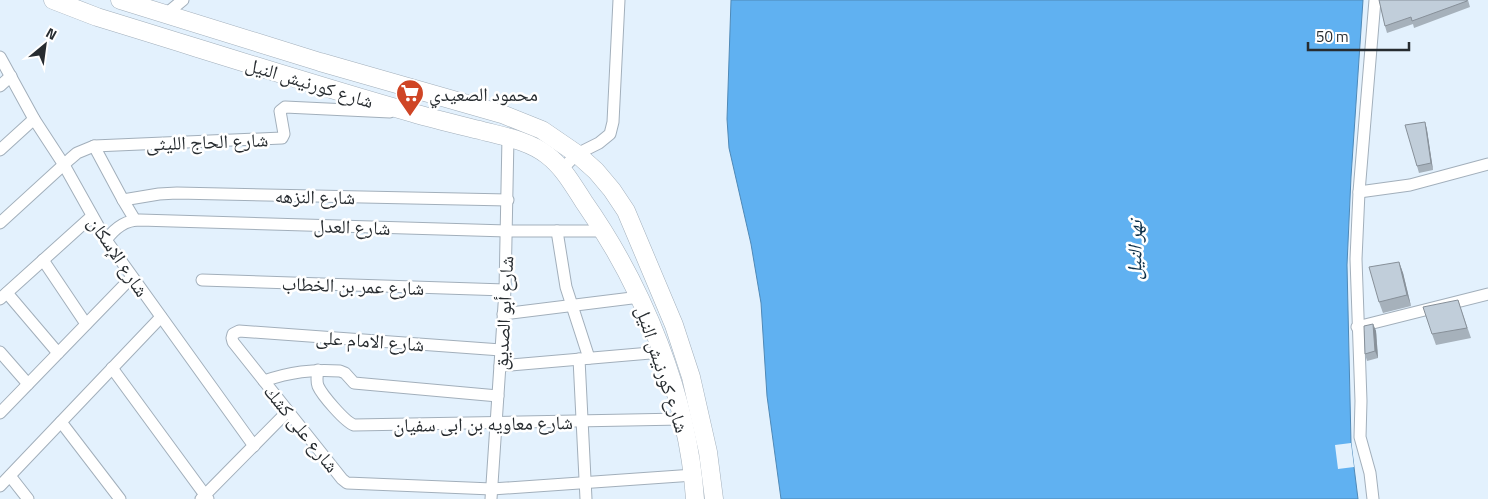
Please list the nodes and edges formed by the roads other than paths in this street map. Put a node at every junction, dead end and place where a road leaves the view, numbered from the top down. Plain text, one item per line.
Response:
1 (53, 0) edge
2 (120, 0) edge
3 (183, 0) edge
4 (619, 0) edge
5 (1375, 0) edge
6 (166, 14) junction
7 (0, 57) edge
8 (11, 76) junction
9 (0, 86) edge
10 (414, 113) junction
11 (34, 119) junction
12 (508, 137) junction
13 (94, 146) junction
14 (0, 150) edge
15 (577, 154) junction
16 (1488, 164) edge
17 (64, 165) junction
18 (562, 169) junction
19 (1359, 192) junction
20 (123, 200) junction
21 (508, 200) junction
22 (92, 216) junction
23 (135, 220) junction
24 (0, 223) edge
25 (507, 231) junction
26 (558, 231) junction
27 (605, 231) junction
28 (106, 240) junction
29 (43, 260) junction
30 (132, 277) junction
31 (202, 280) dead end
32 (505, 290) junction
33 (1488, 294) edge
34 (3, 296) edge
35 (640, 297) junction
36 (571, 306) junction
37 (503, 314) junction
38 (160, 317) junction
39 (86, 324) junction
40 (1357, 327) junction
41 (239, 330) joint
42 (501, 350) junction
43 (0, 352) edge
44 (662, 352) junction
45 (58, 353) junction
46 (584, 359) junction
47 (500, 366) junction
48 (112, 368) junction
49 (318, 370) junction
50 (264, 381) junction
51 (28, 384) junction
52 (498, 396) junction
53 (288, 411) junction
54 (0, 413) edge
55 (682, 419) junction
56 (61, 422) junction
57 (582, 422) junction
58 (496, 423) junction
59 (254, 446) junction
60 (694, 475) junction
61 (10, 476) junction
62 (585, 482) junction
63 (0, 486) edge
64 (491, 494) edge
65 (205, 498) edge
66 (28, 499) edge
67 (120, 499) edge
68 (586, 499) edge
69 (696, 499) edge
70 (714, 499) edge
71 (1373, 499) edge

1 - 10 main road, شارع كورنيش النيل
2 - 6 main road, شارع كورنيش النيل
3 - 6 street
4 - 15 street
5 - 19 street
6 - 15 main road, شارع كورنيش النيل
7 - 8 street, شارع الإسكان
8 - 9 street
8 - 11 street, شارع الإسكان
10 - 12 main road, شارع كورنيش النيل
10 - 13 street, شارع الحاج الليثى
11 - 14 street
11 - 17 street, شارع الإسكان
12 - 18 main road, شارع كورنيش النيل
12 - 21 street, شارع أبو الصديق
13 - 17 street, شارع الحاج الليثى
13 - 20 street
15 - 18 street
15 - 70 main road, شارع كورنيش النيل
16 - 19 street
17 - 22 street, شارع الإسكان
17 - 24 street, شارع الحاج الليثى
18 - 27 main road, شارع كورنيش النيل
19 - 40 street
20 - 21 street, شارع النزهه
20 - 23 street
21 - 25 street, شارع أبو الصديق
22 - 28 street, شارع الإسكان
22 - 29 street
23 - 25 street, شارع العدل
23 - 28 street, شارع العدل
25 - 26 street, شارع العدل
25 - 32 street, شارع أبو الصديق
26 - 27 street, شارع العدل
26 - 36 street
27 - 35 main road, شارع كورنيش النيل
28 - 30 street, شارع الإسكان
29 - 34 street
29 - 39 street
30 - 38 street, شارع الإسكان
30 - 39 street
31 - 32 street, شارع عمر بن الخطاب
32 - 37 street, شارع أبو الصديق
33 - 40 street
34 - 45 street
35 - 36 street
35 - 44 main road, شارع كورنيش النيل
36 - 37 street
36 - 46 street
37 - 42 street, شارع أبو الصديق
38 - 48 street
38 - 59 street, شارع الإسكان
39 - 45 street
40 - 71 street
41 - 42 street, شارع الامام على
41 - 50 street, شارع على كشك
42 - 47 street, شارع أبو الصديق
43 - 51 street
44 - 46 street
44 - 55 main road, شارع كورنيش النيل
45 - 51 street
46 - 47 street
46 - 57 street
47 - 52 street, شارع أبو الصديق
48 - 56 street
48 - 65 street
49 - 50 street
49 - 52 street
49 - 58 street, شارع معاويه بن ابى سفيان
50 - 53 street, شارع على كشك
51 - 54 street
52 - 58 street, شارع أبو الصديق
53 - 59 street
53 - 64 street, شارع على كشك
55 - 57 street, شارع معاويه بن ابى سفيان
55 - 60 main road, شارع كورنيش النيل
56 - 61 street
56 - 67 street
57 - 58 street, شارع معاويه بن ابى سفيان
57 - 62 street
58 - 64 street, شارع أبو الصديق
59 - 65 street
60 - 62 street, شارع على كشك
60 - 69 main road, شارع كورنيش النيل
61 - 63 street
61 - 66 street
62 - 64 street, شارع على كشك
62 - 68 street

